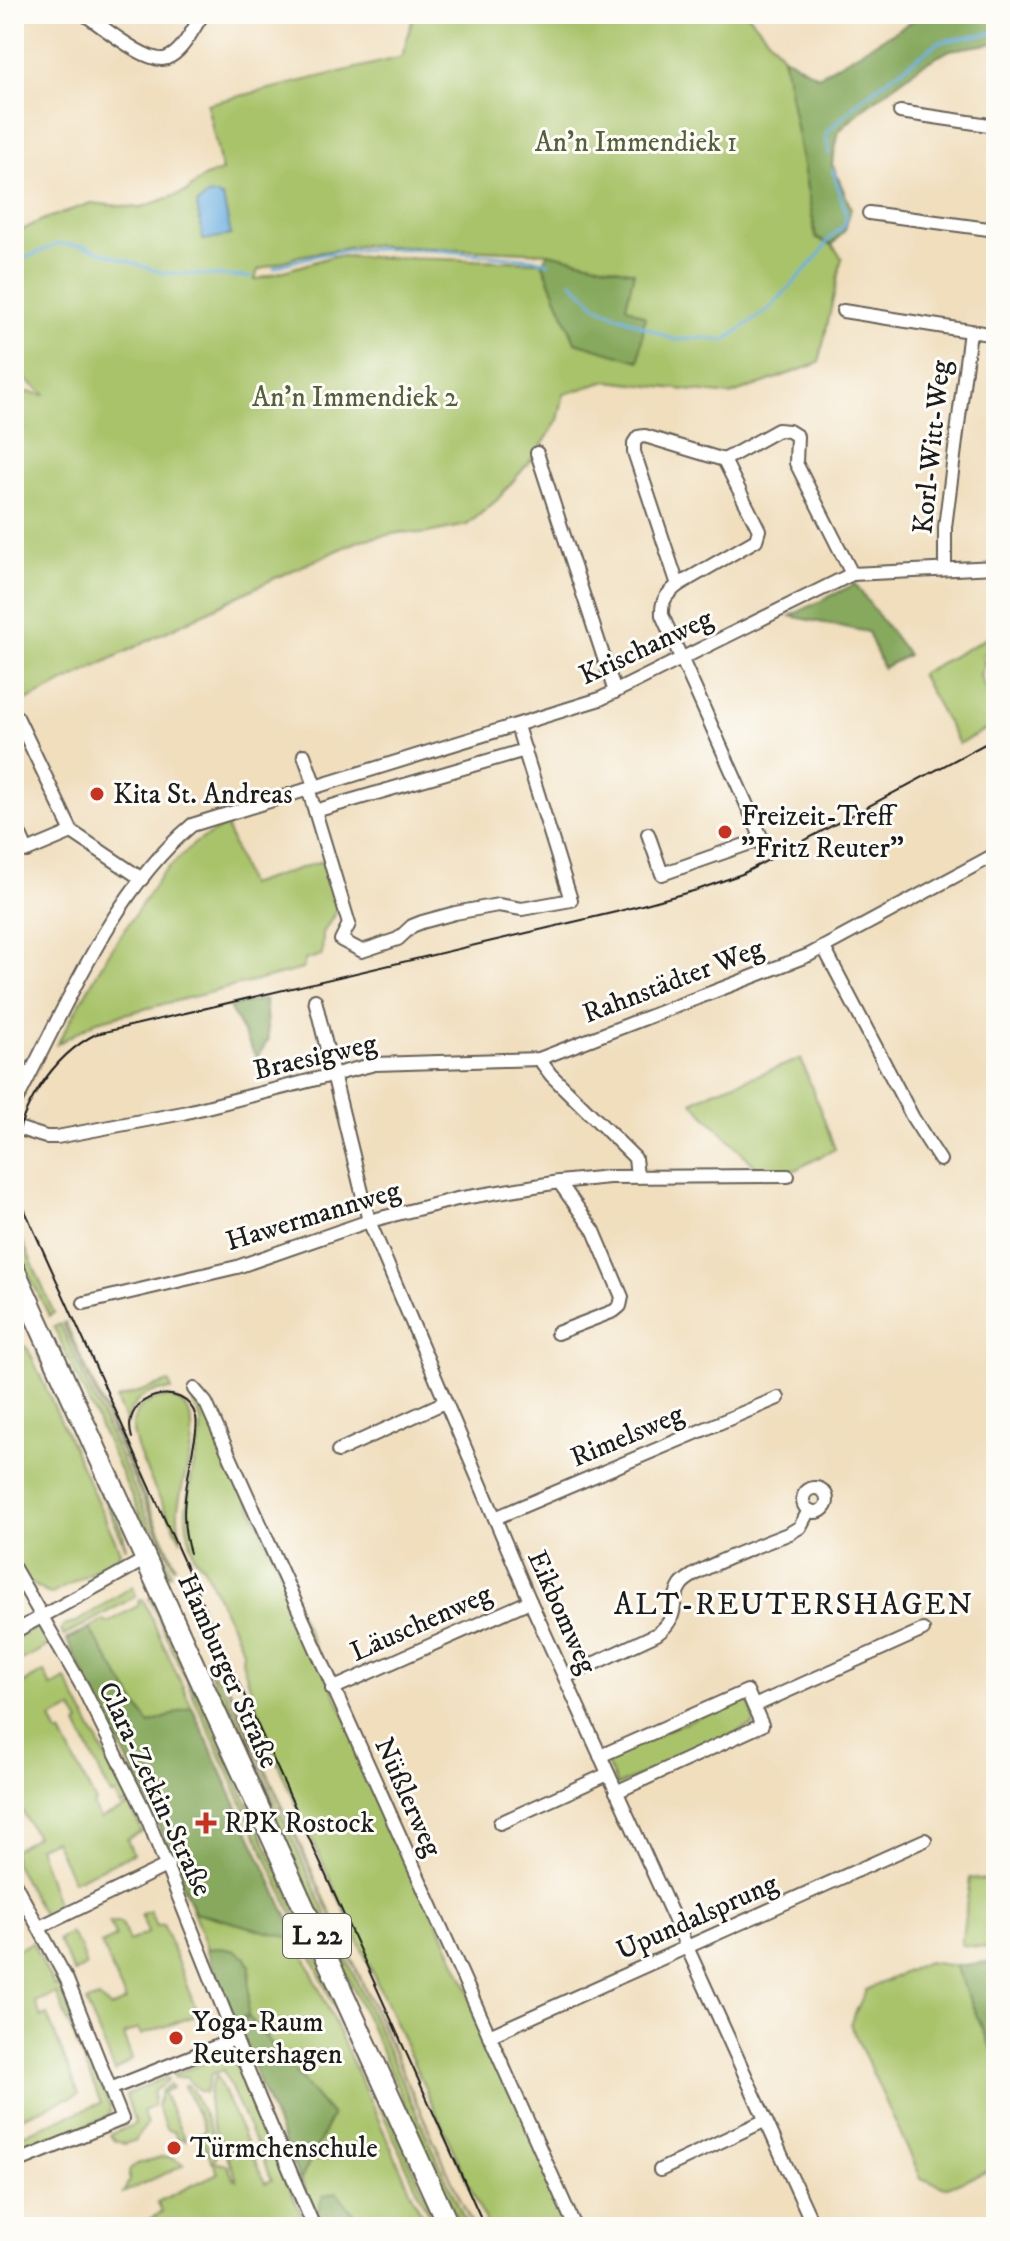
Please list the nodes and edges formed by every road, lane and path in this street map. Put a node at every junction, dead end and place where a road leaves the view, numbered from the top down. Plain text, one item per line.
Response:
1 (84, 14) edge
2 (203, 14) edge
3 (900, 112) dead end
4 (996, 126) edge
5 (869, 213) dead end
6 (996, 230) edge
7 (843, 311) dead end
8 (970, 331) junction
9 (996, 335) edge
10 (537, 453) dead end
11 (724, 460) junction
12 (945, 567) junction
13 (996, 567) edge
14 (852, 574) junction
15 (678, 585) junction
16 (681, 659) junction
17 (615, 692) junction
18 (17, 717) dead end
19 (517, 726) junction
20 (525, 750) junction
21 (304, 755) dead end
22 (311, 787) junction
23 (195, 809) dead end
24 (315, 811) junction
25 (14, 821) edge
26 (199, 822) junction
27 (72, 832) junction
28 (648, 834) dead end
29 (996, 854) edge
30 (142, 879) junction
31 (824, 948) junction
32 (315, 1000) dead end
33 (539, 1059) junction
34 (333, 1075) junction
35 (14, 1105) edge
36 (14, 1127) edge
37 (940, 1160) dead end
38 (637, 1176) junction
39 (788, 1176) dead end
40 (559, 1182) junction
41 (369, 1221) junction
42 (14, 1269) edge
43 (84, 1303) dead end
44 (557, 1333) dead end
45 (194, 1389) dead end
46 (778, 1398) dead end
47 (445, 1402) junction
48 (338, 1451) dead end
49 (809, 1510) dead end
50 (495, 1518) junction
51 (146, 1559) junction
52 (14, 1568) edge
53 (530, 1601) junction
54 (43, 1615) junction
55 (923, 1630) dead end
56 (14, 1632) edge
57 (565, 1677) junction
58 (332, 1689) junction
59 (754, 1706) junction
60 (600, 1756) junction
61 (608, 1774) junction
62 (616, 1792) junction
63 (500, 1823) dead end
64 (925, 1840) dead end
65 (168, 1865) junction
66 (14, 1882) edge
67 (40, 1927) junction
68 (686, 1948) junction
69 (489, 2036) junction
70 (235, 2039) junction
71 (110, 2089) junction
72 (764, 2121) junction
73 (14, 2163) edge
74 (660, 2170) dead end
75 (314, 2227) edge
76 (449, 2227) edge
77 (575, 2227) edge
78 (814, 2227) edge

1 - 2 street
3 - 4 street
5 - 6 street
7 - 8 street, Korl-Witt-Weg
8 - 9 street, Korl-Witt-Weg
8 - 12 street, Korl-Witt-Weg
10 - 17 street
11 - 14 street
11 - 15 street
11 - 15 street
12 - 13 street, Krischanweg
12 - 14 street, Krischanweg
14 - 16 street, Krischanweg
15 - 16 street
16 - 17 street, Krischanweg
16 - 28 street
17 - 19 street, Krischanweg
18 - 27 street
19 - 20 street
19 - 22 street, Krischanweg
20 - 24 street
20 - 24 street
21 - 22 street
22 - 24 street
22 - 26 street, Krischanweg
23 - 26 street
25 - 27 street
26 - 30 street, Krischanweg
27 - 30 street
29 - 31 street, Rahnstädter Weg
30 - 35 street, Krischanweg
31 - 33 street, Rahnstädter Weg
31 - 37 street
32 - 34 street, Eikbomweg
33 - 34 street, Braesigweg
33 - 38 street
34 - 36 street, Braesigweg
34 - 41 street, Eikbomweg
38 - 39 street, Hawermannweg
38 - 40 street, Hawermannweg
40 - 41 street, Hawermannweg
40 - 44 street
41 - 43 street, Hawermannweg
41 - 47 street, Eikbomweg
42 - 51 main road, Hamburger Straße / L 22
45 - 58 street, Nüßlerweg
46 - 50 street, Rimelsweg
47 - 48 street
47 - 50 street, Eikbomweg
49 - 57 street
50 - 53 street, Eikbomweg
51 - 54 street
51 - 76 main road, Hamburger Straße / L 22
52 - 54 street, Clara-Zetkin-Straße
53 - 57 street, Eikbomweg
53 - 58 street, Läuschenweg
54 - 56 street
54 - 65 street, Clara-Zetkin-Straße
55 - 59 street
57 - 60 street, Eikbomweg
58 - 69 street, Nüßlerweg
59 - 60 street
59 - 62 street
60 - 61 street, Eikbomweg
61 - 62 street, Eikbomweg
61 - 63 street
62 - 68 street, Eikbomweg
64 - 68 street, Upundalsprung
65 - 67 street
65 - 70 street, Clara-Zetkin-Straße
66 - 67 street
67 - 71 street
68 - 69 street, Upundalsprung
68 - 72 street, Eikbomweg
69 - 77 street, Nüßlerweg
70 - 71 street
70 - 75 street, Clara-Zetkin-Straße
71 - 73 street
72 - 74 street
72 - 78 street, Eikbomweg

